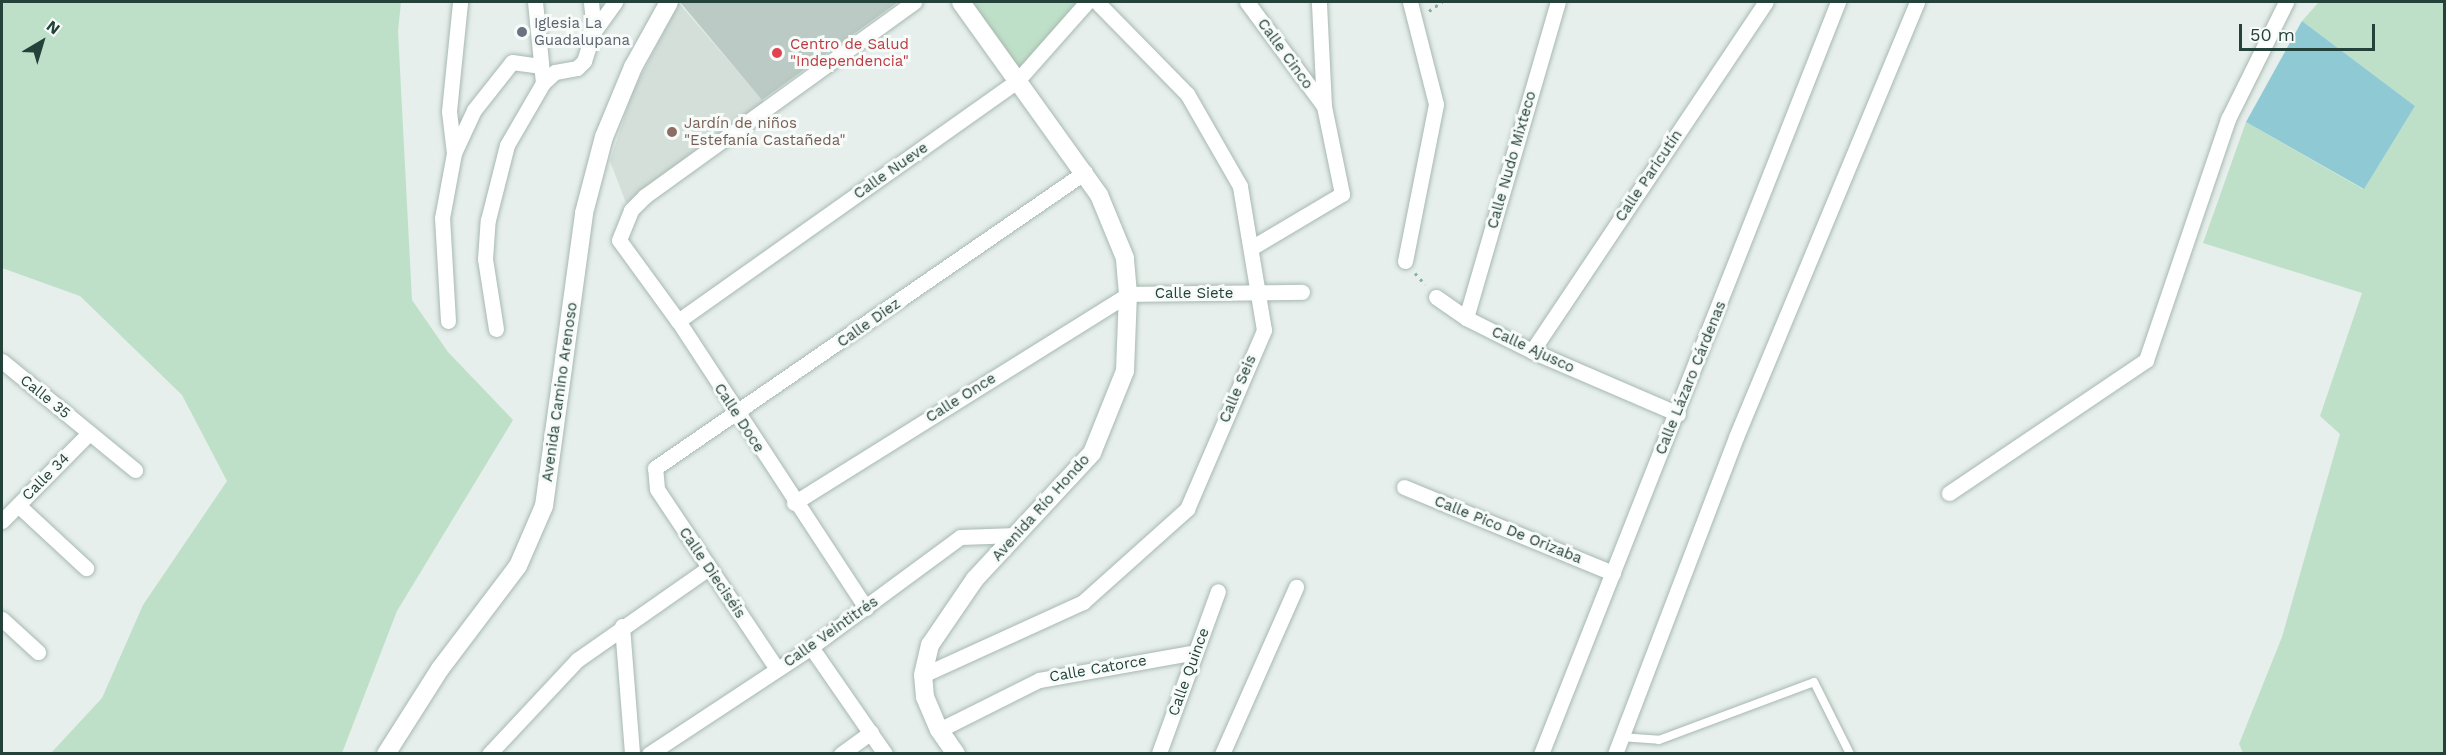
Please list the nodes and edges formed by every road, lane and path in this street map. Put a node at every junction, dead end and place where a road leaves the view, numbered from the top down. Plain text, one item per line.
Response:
1 (460, 2) edge
2 (535, 2) edge
3 (591, 2) edge
4 (615, 2) edge
5 (669, 2) edge
6 (914, 2) edge
7 (961, 2) edge
8 (1087, 2) edge
9 (1097, 2) edge
10 (1247, 2) edge
11 (1319, 2) edge
12 (1410, 2) edge
13 (1558, 2) edge
14 (1766, 2) edge
15 (1838, 2) edge
16 (1917, 2) edge
17 (2286, 2) edge
18 (594, 31) junction
19 (540, 66) junction
20 (1017, 81) junction
21 (543, 83) junction
22 (1324, 106) junction
23 (454, 153) junction
24 (1085, 172) junction
25 (1251, 248) junction
26 (1405, 261) joint
27 (1302, 292) dead end
28 (1128, 294) junction
29 (1259, 294) junction
30 (1436, 297) joint
31 (1466, 318) junction
32 (447, 321) dead end
33 (678, 321) junction
34 (496, 329) dead end
35 (1532, 351) junction
36 (2, 361) edge
37 (1678, 414) junction
38 (736, 415) junction
39 (89, 433) junction
40 (135, 470) dead end
41 (654, 474) joint
42 (1404, 487) dead end
43 (1949, 493) dead end
44 (794, 503) junction
45 (18, 505) junction
46 (2, 521) edge
47 (1017, 535) junction
48 (86, 568) dead end
49 (707, 569) junction
50 (1613, 573) junction
51 (1296, 587) dead end
52 (1218, 591) dead end
53 (866, 608) junction
54 (2, 619) edge
55 (622, 626) junction
56 (811, 647) junction
57 (38, 652) dead end
58 (1196, 652) junction
59 (777, 669) junction
60 (923, 675) junction
61 (939, 730) junction
62 (871, 732) junction
63 (1620, 737) junction
64 (387, 753) edge
65 (489, 753) edge
66 (632, 753) edge
67 (650, 753) edge
68 (841, 753) edge
69 (885, 753) edge
70 (956, 753) edge
71 (1159, 753) edge
72 (1222, 753) edge
73 (1541, 753) edge
74 (1615, 753) edge
75 (1850, 753) edge

1 - 23 street
2 - 19 street
3 - 18 street
4 - 18 street
5 - 64 street, Avenida Camino Arenoso
6 - 33 street, Calle Doce
7 - 20 street, Avenida Río Hondo
8 - 20 street, Calle Nueve
9 - 25 street, Calle Seis
10 - 22 street, Calle Cinco
11 - 22 street
12 - 26 street
13 - 31 street, Calle Nudo Mixteco
14 - 35 street, Calle Paricutín
15 - 37 street, Calle Lázaro Cárdenas
16 - 63 street
17 - 43 street
18 - 21 street
19 - 21 street
19 - 23 street
20 - 24 street, Avenida Río Hondo
20 - 33 street, Calle Nueve
21 - 34 street
22 - 25 street
23 - 32 street
24 - 28 street, Avenida Río Hondo
24 - 38 street, Calle Diez
25 - 29 street, Calle Seis
26 - 30 path
27 - 29 street, Calle Siete
28 - 29 street, Calle Siete
28 - 44 street, Calle Once
28 - 47 street, Avenida Río Hondo
29 - 60 street, Calle Seis
30 - 31 street, Calle Ajusco
31 - 35 street, Calle Ajusco
33 - 38 street, Calle Doce
35 - 37 street, Calle Ajusco
36 - 39 street, Calle 35
37 - 50 street, Calle Lázaro Cárdenas
38 - 41 street, Calle Diez
38 - 44 street, Calle Doce
39 - 40 street, Calle 35
39 - 45 street, Calle 34
41 - 49 street, Calle Dieciséis
42 - 50 street, Calle Pico De Orizaba
44 - 53 street, Calle Doce
45 - 46 street, Calle 34
45 - 48 street
47 - 53 street, Calle Veintitrés
47 - 60 street, Avenida Río Hondo
49 - 55 street
49 - 59 street, Calle Dieciséis
50 - 73 street, Calle Lázaro Cárdenas
51 - 72 street
52 - 58 street, Calle Quince
53 - 56 street, Calle Veintitrés
54 - 57 street
55 - 65 street
55 - 66 street
56 - 59 street, Calle Veintitrés
56 - 62 street
58 - 61 street, Calle Catorce
58 - 71 street, Calle Quince
59 - 67 street, Calle Veintitrés
60 - 61 street, Avenida Río Hondo
61 - 70 street, Avenida Río Hondo
62 - 68 street
62 - 69 street
63 - 74 street
63 - 75 lane

